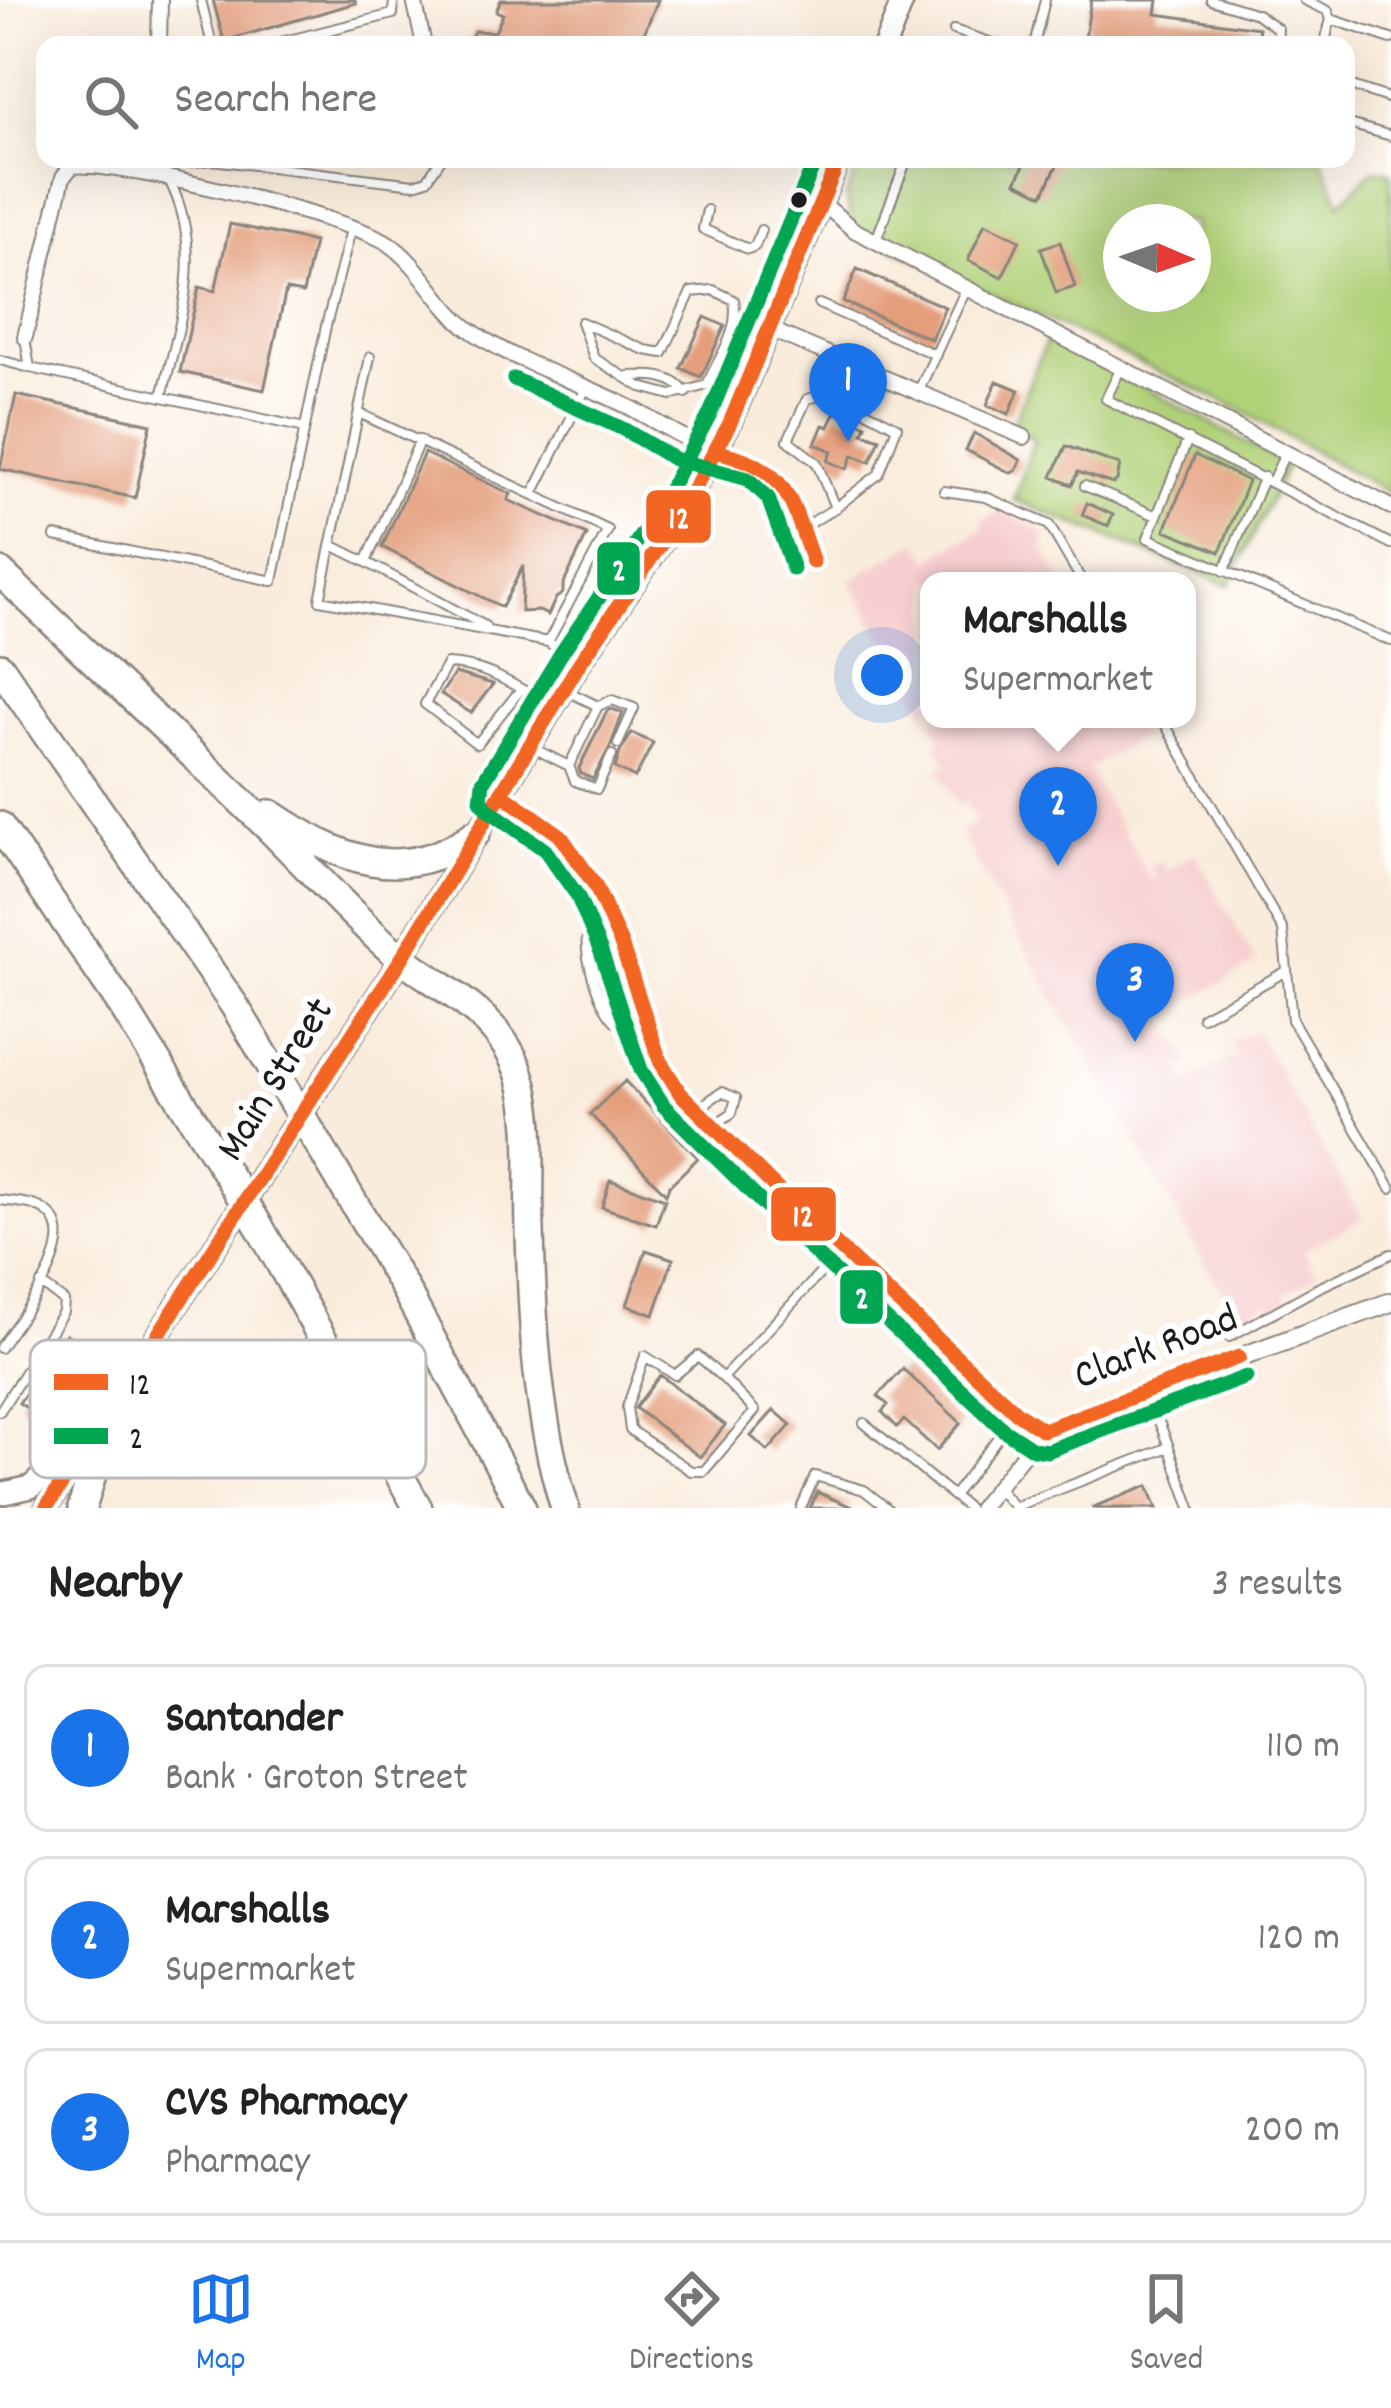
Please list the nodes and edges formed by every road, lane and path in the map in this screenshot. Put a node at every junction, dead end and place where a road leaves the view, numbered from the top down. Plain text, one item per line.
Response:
1 (160, 0) edge
2 (201, 0) edge
3 (394, 0) edge
4 (414, 0) edge
5 (904, 0) edge
6 (1045, 0) edge
7 (1211, 0) edge
8 (1304, 0) edge
9 (1330, 19) junction
10 (954, 30) dead end
11 (159, 36) edge
12 (210, 36) edge
13 (305, 36) edge
14 (422, 36) edge
15 (889, 36) edge
16 (972, 36) edge
17 (1036, 36) edge
18 (1278, 36) edge
19 (1326, 36) edge
20 (1391, 39) edge
21 (1355, 87) edge
22 (1391, 99) edge
23 (1355, 126) edge
24 (1391, 136) edge
25 (70, 168) edge
26 (144, 168) edge
27 (279, 168) edge
28 (435, 168) edge
29 (835, 168) edge
30 (904, 168) edge
31 (170, 181) junction
32 (821, 202) junction
33 (707, 210) dead end
34 (352, 224) junction
35 (760, 230) dead end
36 (876, 241) junction
37 (967, 288) junction
38 (819, 304) dead end
39 (769, 329) junction
40 (25, 337) joint
41 (936, 356) junction
42 (370, 357) dead end
43 (0, 360) edge
44 (846, 362) junction
45 (30, 368) junction
46 (1121, 368) junction
47 (628, 376) junction
48 (586, 388) junction
49 (918, 392) junction
50 (686, 393) junction
51 (832, 393) junction
52 (162, 397) junction
53 (359, 413) junction
54 (304, 428) junction
55 (1024, 437) dead end
56 (1188, 439) junction
57 (420, 440) junction
58 (714, 451) junction
59 (1285, 454) junction
60 (1268, 479) junction
61 (1085, 486) dead end
62 (944, 491) dead end
63 (534, 492) junction
64 (1391, 507) edge
65 (835, 508) junction
66 (1157, 516) junction
67 (801, 529) junction
68 (55, 536) dead end
69 (1391, 544) edge
70 (332, 545) junction
71 (365, 562) junction
72 (1224, 571) junction
73 (0, 572) edge
74 (1077, 572) edge
75 (495, 631) junction
76 (1391, 641) edge
77 (548, 642) junction
78 (579, 664) junction
79 (0, 667) edge
80 (521, 689) junction
81 (558, 698) junction
82 (598, 706) junction
83 (1167, 728) edge
84 (618, 743) dead end
85 (530, 746) junction
86 (612, 755) dead end
87 (569, 766) junction
88 (214, 776) junction
89 (501, 793) junction
90 (0, 826) edge
91 (476, 833) junction
92 (608, 912) junction
93 (402, 958) junction
94 (1285, 972) junction
95 (1202, 1017) dead end
96 (649, 1030) junction
97 (703, 1118) junction
98 (1391, 1188) edge
99 (0, 1200) edge
100 (842, 1250) junction
101 (1391, 1254) edge
102 (40, 1284) junction
103 (1390, 1306) edge
104 (1229, 1337) dead end
105 (46, 1340) edge
106 (156, 1340) edge
107 (324, 1340) edge
108 (0, 1348) edge
109 (30, 1365) edge
110 (723, 1378) junction
111 (1147, 1391) junction
112 (0, 1411) edge
113 (1017, 1413) junction
114 (864, 1423) dead end
115 (1043, 1430) junction
116 (1169, 1447) junction
117 (40, 1478) edge
118 (66, 1478) edge
119 (91, 1478) edge
120 (393, 1478) edge
121 (402, 1478) edge
122 (997, 1488) junction
123 (0, 1494) edge
124 (953, 1496) junction
125 (46, 1508) edge
126 (82, 1508) edge
127 (405, 1508) edge
128 (418, 1508) edge
129 (522, 1508) edge
130 (565, 1508) edge
131 (801, 1508) edge
132 (886, 1508) edge
133 (968, 1508) edge
134 (980, 1508) edge
135 (1014, 1508) edge
136 (1191, 1508) edge

1 - 11 street
2 - 12 lane
3 - 13 lane
4 - 14 street
5 - 15 main road
6 - 17 lane
7 - 18 lane
8 - 9 lane
9 - 19 lane
9 - 20 lane
10 - 16 lane
21 - 22 lane
23 - 24 lane
25 - 40 street
26 - 31 street
27 - 28 lane
29 - 32 main road, Main Street
30 - 36 lane
31 - 34 street
31 - 52 lane
32 - 36 street
32 - 39 main road, Main Street
33 - 35 lane
34 - 48 street
34 - 54 lane
36 - 37 street
37 - 41 lane
37 - 46 street
38 - 41 lane
39 - 44 street
39 - 58 main road, Main Street
40 - 45 lane
41 - 49 lane
42 - 53 lane
43 - 45 lane
44 - 49 street
44 - 51 lane
45 - 52 lane
46 - 56 lane
46 - 59 street
47 - 50 lane
47 - 50 lane
47 - 50 lane
48 - 58 street
48 - 63 lane
49 - 55 street
51 - 65 lane
51 - 65 lane
52 - 54 lane
53 - 57 lane
53 - 70 lane
54 - 68 lane
56 - 60 lane
56 - 66 lane
57 - 63 lane
57 - 71 lane
58 - 67 lane
58 - 67 lane
58 - 78 main road, Main Street
59 - 60 lane
59 - 64 street
60 - 69 lane
60 - 72 lane
61 - 66 lane
62 - 74 lane
63 - 77 lane
65 - 67 lane
66 - 72 lane
70 - 71 lane
70 - 75 lane
71 - 75 lane
72 - 76 lane
73 - 88 highway
75 - 77 lane
77 - 78 lane
78 - 81 main road, Main Street
79 - 129 highway, bridge
80 - 80 lane
80 - 81 lane
81 - 82 lane
81 - 85 main road, Main Street
82 - 84 lane
82 - 87 lane
83 - 94 lane
85 - 87 lane
85 - 89 main road, Main Street
86 - 87 lane
88 - 91 highway
88 - 93 highway
89 - 91 main road, Main Street
89 - 92 street
90 - 107 highway, bridge
91 - 93 main road, Main Street
92 - 96 street
92 - 96 lane
93 - 106 main road, Main Street
93 - 130 highway
94 - 95 lane
94 - 98 lane
96 - 97 street
97 - 97 lane
97 - 100 street
99 - 102 lane
100 - 110 lane
100 - 113 street
101 - 104 lane
102 - 105 lane
102 - 108 lane
103 - 111 street, Clark Road
109 - 112 lane
110 - 110 lane
111 - 115 street, Clark Road
111 - 116 lane
113 - 115 street
113 - 124 lane
114 - 124 lane
115 - 122 street, Clark Road
116 - 135 lane
116 - 136 lane
117 - 123 main road
118 - 125 main road, Main Street
119 - 126 highway
120 - 127 highway
121 - 128 highway
122 - 134 street, Clark Road
122 - 135 lane
124 - 133 lane
131 - 132 lane

